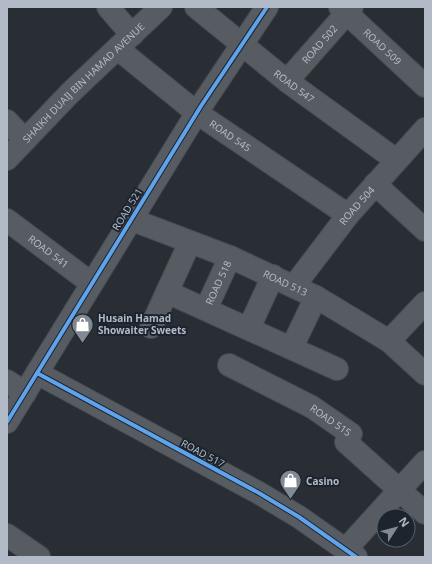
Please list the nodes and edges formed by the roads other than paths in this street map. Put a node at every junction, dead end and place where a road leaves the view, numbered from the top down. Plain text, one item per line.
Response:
1 (108, 7) edge
2 (161, 7) edge
3 (196, 7) edge
4 (267, 7) edge
5 (346, 9) edge
6 (125, 42) junction
7 (241, 44) junction
8 (287, 81) junction
9 (425, 86) edge
10 (197, 112) junction
11 (7, 121) edge
12 (425, 129) edge
13 (25, 140) junction
14 (7, 159) edge
15 (396, 160) junction
16 (375, 184) junction
17 (348, 215) junction
18 (130, 219) junction
19 (7, 220) edge
20 (425, 230) edge
21 (190, 242) junction
22 (230, 257) junction
23 (273, 276) junction
24 (91, 283) junction
25 (294, 286) junction
26 (167, 292) junction
27 (316, 297) junction
28 (425, 302) edge
29 (206, 309) junction
30 (151, 328) dead end
31 (249, 328) junction
32 (389, 341) junction
33 (292, 348) junction
34 (229, 364) dead end
35 (337, 369) dead end
36 (37, 373) junction
37 (425, 374) edge
38 (7, 381) edge
39 (25, 393) junction
40 (7, 422) edge
41 (425, 462) edge
42 (400, 490) junction
43 (425, 513) edge
44 (7, 534) edge
45 (351, 553) edge
46 (39, 557) edge

1 - 6 street, ROAD 545
2 - 6 street, SHAIKH DUAIJ BIN HAMAD AVENUE
3 - 7 street, ROAD 547
4 - 7 street, ROAD 521
5 - 8 street, ROAD 502
5 - 9 street, ROAD 509
6 - 10 street, ROAD 545
6 - 13 street, SHAIKH DUAIJ BIN HAMAD AVENUE
7 - 8 street, ROAD 547
7 - 10 street, ROAD 521
8 - 15 street, ROAD 547
10 - 17 street, ROAD 545
10 - 18 street, ROAD 521
11 - 13 street
12 - 15 street, ROAD 504
13 - 14 street, SHAIKH DUAIJ BIN HAMAD AVENUE
15 - 16 street, ROAD 504
16 - 17 street, ROAD 504
16 - 20 street
17 - 25 street, ROAD 504
18 - 21 street, ROAD 513
18 - 24 street, ROAD 521
19 - 24 street, ROAD 541
21 - 22 street, ROAD 513
21 - 26 street
22 - 23 street, ROAD 513
22 - 29 street, ROAD 518
23 - 25 street, ROAD 513
23 - 31 street
24 - 36 street, ROAD 521
25 - 27 street, ROAD 513
26 - 29 street, ROAD 518
26 - 30 street
27 - 32 street, ROAD 513
27 - 33 street
28 - 32 street
29 - 31 street, ROAD 518
31 - 33 street, ROAD 518
32 - 37 street, ROAD 513
33 - 35 street, ROAD 518
34 - 42 street, ROAD 515
36 - 39 street, ROAD 521
36 - 45 street, ROAD 517
38 - 39 street
39 - 40 street, ROAD 521
41 - 42 street
42 - 43 street, ROAD 515
42 - 45 street
44 - 46 street

